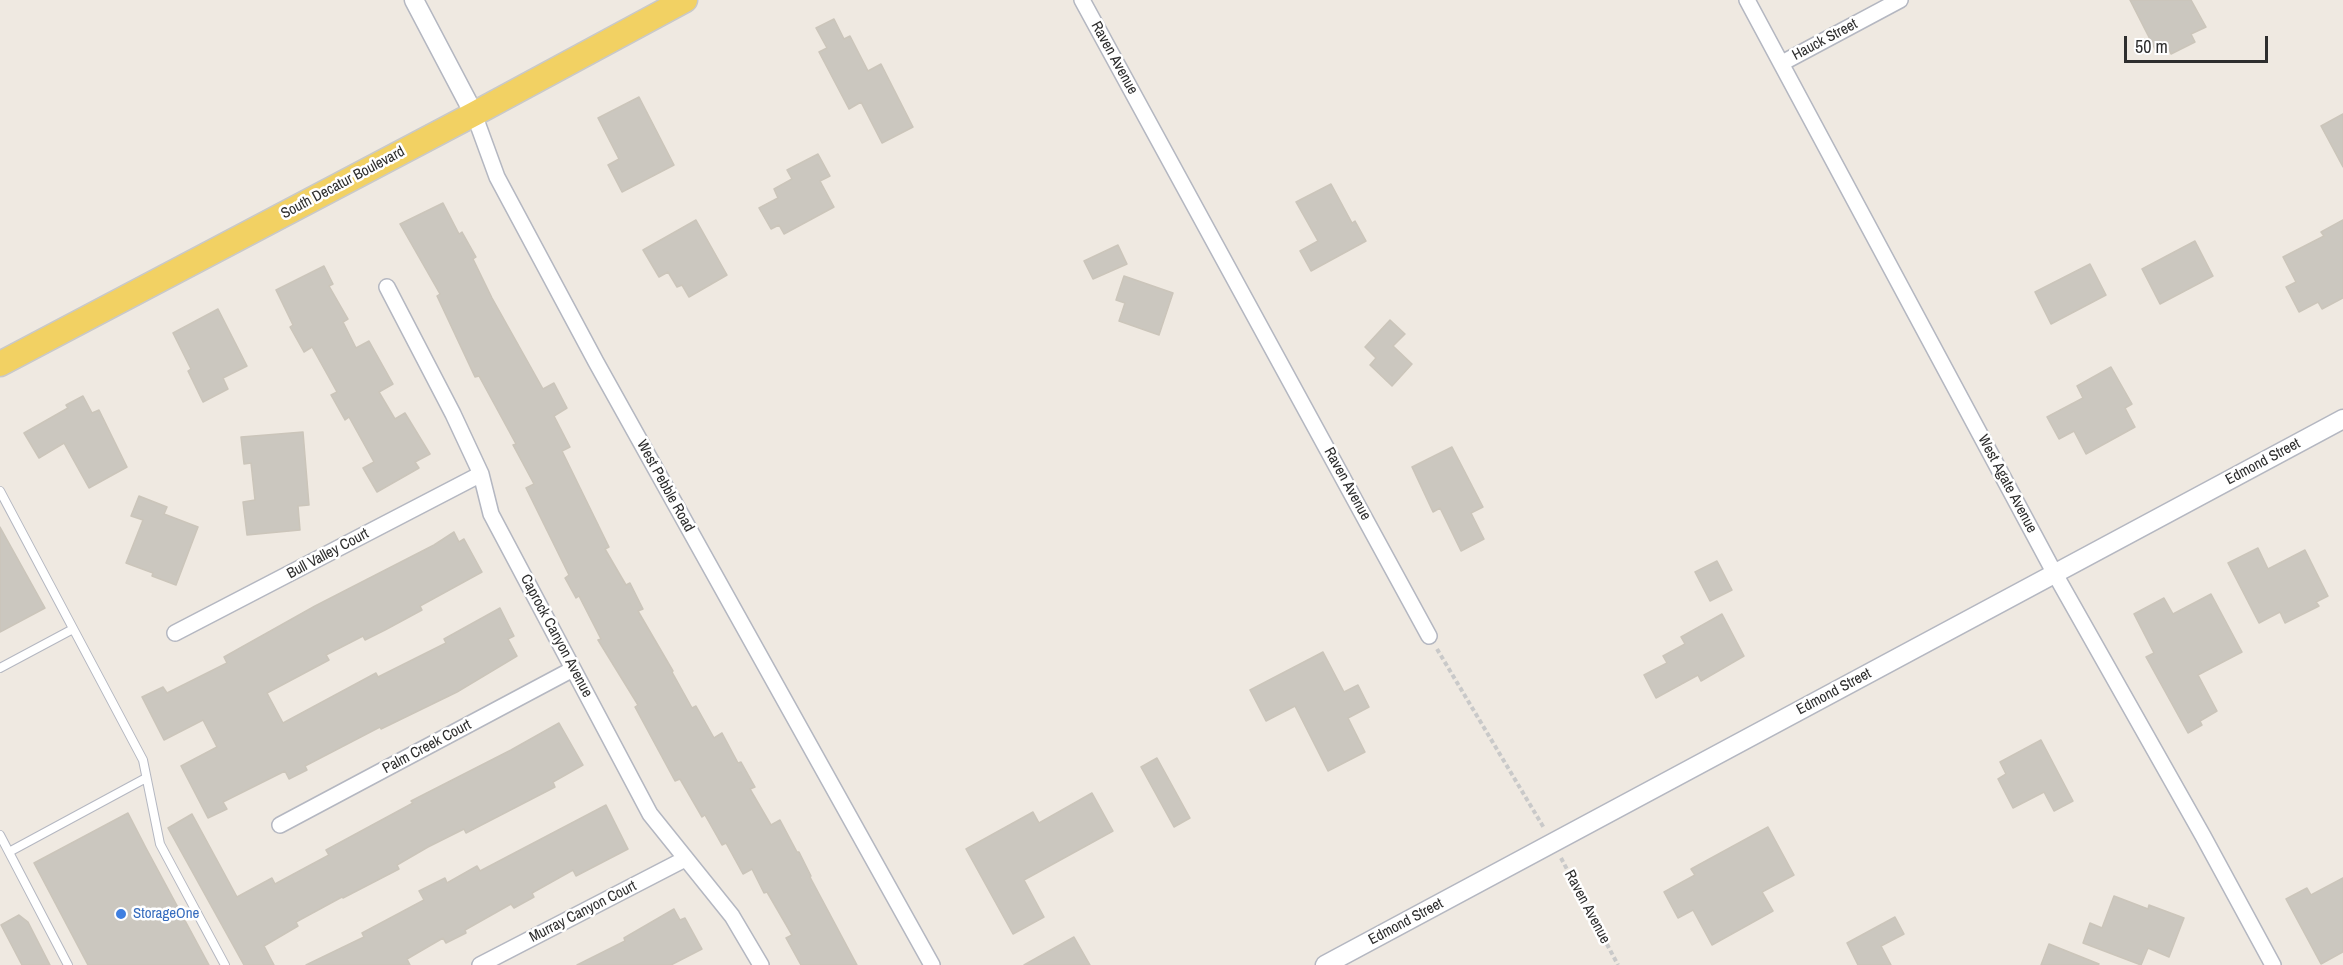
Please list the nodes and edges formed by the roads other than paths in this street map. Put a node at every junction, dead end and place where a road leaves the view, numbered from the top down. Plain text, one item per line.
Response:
1 (414, 0) edge
2 (685, 0) edge
3 (1082, 0) edge
4 (1747, 0) edge
5 (1900, 0) edge
6 (1782, 63) junction
7 (474, 114) junction
8 (387, 287) dead end
9 (0, 364) edge
10 (2343, 419) edge
11 (481, 474) junction
12 (0, 490) edge
13 (2055, 574) junction
14 (74, 629) junction
15 (175, 633) dead end
16 (1429, 636) road end
17 (0, 668) edge
18 (573, 669) junction
19 (146, 778) junction
20 (280, 825) dead end
21 (0, 835) edge
22 (9, 852) junction
23 (685, 859) junction
24 (68, 965) edge
25 (225, 965) edge
26 (480, 965) edge
27 (761, 965) edge
28 (932, 965) edge
29 (1326, 965) edge
30 (2272, 965) edge

1 - 7 street, West Pebble Road
2 - 7 main road, South Decatur Boulevard
3 - 16 street, Raven Avenue
4 - 6 street, West Agate Avenue
5 - 6 street, Hauck Street
6 - 13 street, West Agate Avenue
7 - 9 main road, South Decatur Boulevard
7 - 28 street, West Pebble Road
8 - 11 street, Caprock Canyon Avenue
10 - 13 street, Edmond Street
11 - 15 street, Bull Valley Court
11 - 18 street, Caprock Canyon Avenue
12 - 14 lane
13 - 29 street, Edmond Street
13 - 30 street, West Agate Avenue
14 - 17 lane
14 - 19 lane
18 - 20 street, Palm Creek Court
18 - 23 street, Caprock Canyon Avenue
19 - 22 lane
19 - 25 lane
21 - 22 lane
22 - 24 lane
23 - 26 street, Murray Canyon Court
23 - 27 street, Caprock Canyon Avenue

